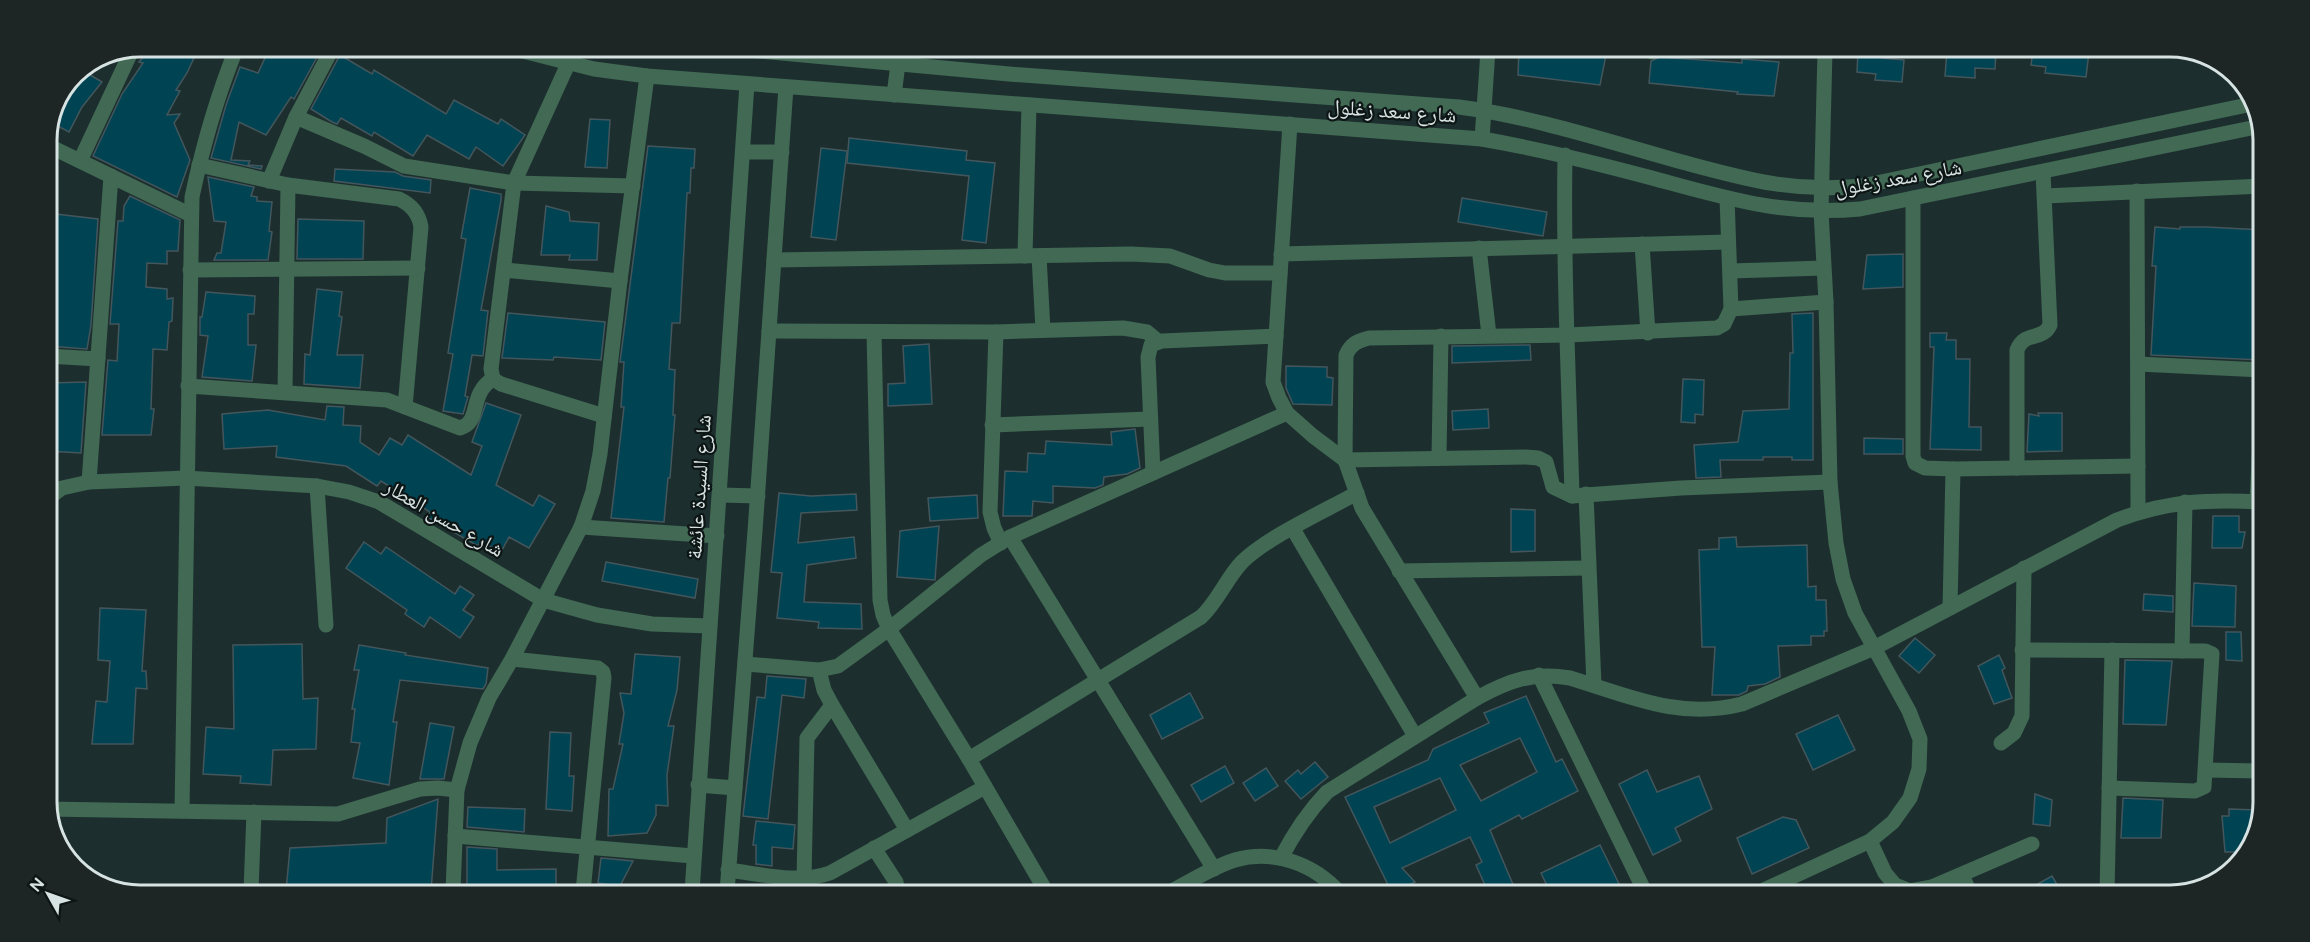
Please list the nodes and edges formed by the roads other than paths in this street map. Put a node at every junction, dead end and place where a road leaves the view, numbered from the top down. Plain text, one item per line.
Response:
1 (233, 57) edge
2 (328, 57) edge
3 (544, 57) edge
4 (834, 57) edge
5 (1488, 57) edge
6 (1825, 57) edge
7 (128, 58) edge
8 (568, 64) junction
9 (898, 64) junction
10 (647, 76) junction
11 (747, 84) junction
12 (786, 87) junction
13 (894, 95) junction
14 (1029, 105) junction
15 (2245, 105) edge
16 (1484, 110) junction
17 (296, 117) junction
18 (1290, 124) junction
19 (2252, 128) edge
20 (1482, 140) junction
21 (57, 150) edge
22 (743, 152) junction
23 (782, 152) junction
24 (1565, 155) junction
25 (80, 161) junction
26 (199, 165) junction
27 (2043, 172) junction
28 (111, 176) junction
29 (269, 181) junction
30 (514, 183) junction
31 (288, 185) junction
32 (633, 186) junction
33 (2253, 186) edge
34 (1823, 189) junction
35 (2137, 191) junction
36 (2045, 196) junction
37 (1727, 198) junction
38 (1913, 198) junction
39 (1821, 211) junction
40 (191, 215) junction
41 (1728, 242) junction
42 (1642, 244) junction
43 (1563, 246) junction
44 (1479, 248) junction
45 (1281, 254) junction
46 (1032, 256) junction
47 (774, 260) junction
48 (418, 268) junction
49 (1823, 268) junction
50 (286, 269) junction
51 (190, 270) junction
52 (504, 270) junction
53 (1730, 271) junction
54 (1280, 273) junction
55 (620, 281) junction
56 (1826, 302) junction
57 (1731, 309) junction
58 (1043, 330) junction
59 (769, 331) junction
60 (874, 332) junction
61 (996, 332) junction
62 (1648, 333) junction
63 (1490, 334) junction
64 (1568, 335) junction
65 (1276, 336) junction
66 (1441, 336) junction
67 (1158, 341) junction
68 (57, 357) edge
69 (98, 359) junction
70 (2138, 364) junction
71 (2253, 370) edge
72 (493, 379) junction
73 (188, 386) junction
74 (285, 392) junction
75 (405, 407) junction
76 (1287, 413) junction
77 (604, 416) junction
78 (1150, 419) junction
79 (992, 425) junction
80 (1439, 458) junction
81 (1345, 460) junction
82 (2138, 466) junction
83 (2017, 468) junction
84 (1953, 469) junction
85 (1153, 473) junction
86 (186, 478) junction
87 (90, 482) junction
88 (1830, 482) junction
89 (317, 486) junction
90 (57, 488) edge
91 (62, 488) junction
92 (57, 492) edge
93 (1357, 493) junction
94 (720, 495) junction
95 (1579, 495) junction
96 (758, 496) junction
97 (2185, 502) junction
98 (2253, 502) edge
99 (2138, 512) junction
100 (581, 527) junction
101 (1293, 529) junction
102 (717, 536) junction
103 (1005, 540) junction
104 (1588, 568) junction
105 (2024, 568) junction
106 (1399, 571) junction
107 (543, 600) junction
108 (1950, 608) junction
109 (326, 625) dead end
110 (709, 626) junction
111 (889, 629) junction
112 (1874, 648) junction
113 (2022, 650) junction
114 (2112, 650) junction
115 (2182, 651) junction
116 (512, 659) junction
117 (745, 664) junction
118 (819, 670) junction
119 (1539, 675) junction
120 (1098, 681) junction
121 (1594, 685) junction
122 (1477, 698) junction
123 (832, 705) junction
124 (1415, 736) junction
125 (2001, 743) dead end
126 (969, 759) junction
127 (2206, 770) junction
128 (2253, 771) edge
129 (698, 785) junction
130 (985, 786) junction
131 (735, 788) junction
132 (2109, 788) junction
133 (457, 790) junction
134 (57, 809) edge
135 (182, 811) junction
136 (254, 812) junction
137 (907, 830) junction
138 (455, 836) junction
139 (1870, 841) junction
140 (2032, 844) dead end
141 (588, 847) junction
142 (874, 848) junction
143 (693, 856) junction
144 (1281, 858) junction
145 (1214, 869) junction
146 (728, 870) junction
147 (1962, 875) junction
148 (804, 879) junction
149 (251, 885) edge
150 (453, 885) edge
151 (584, 885) edge
152 (692, 885) edge
153 (727, 885) edge
154 (897, 885) edge
155 (1042, 885) edge
156 (1183, 885) edge
157 (1333, 885) edge
158 (1642, 885) edge
159 (1775, 885) edge
160 (1896, 885) edge
161 (1937, 885) edge
162 (1966, 885) edge
163 (2108, 885) edge

1 - 26 street
2 - 17 street
3 - 8 street, شارع سعد زغلول
4 - 9 street, شارع سعد زغلول
5 - 16 street
6 - 34 street
7 - 25 street
8 - 10 street, شارع سعد زغلول
8 - 30 street
9 - 13 street
9 - 16 street, شارع سعد زغلول
10 - 11 street, شارع سعد زغلول
10 - 32 street
11 - 12 street, شارع سعد زغلول
11 - 22 street, شارع السيدة عائشة
12 - 13 street, شارع سعد زغلول
12 - 23 street
13 - 14 street, شارع سعد زغلول
14 - 18 street, شارع سعد زغلول
14 - 46 street
15 - 34 street, شارع سعد زغلول
16 - 20 street
16 - 34 street, شارع سعد زغلول
17 - 29 street
17 - 30 street
18 - 20 street, شارع سعد زغلول
18 - 45 street
19 - 27 street, شارع سعد زغلول
20 - 24 street, شارع سعد زغلول
21 - 25 street
22 - 23 street
22 - 94 street, شارع السيدة عائشة
23 - 47 street
24 - 37 street, شارع سعد زغلول
24 - 43 street
25 - 28 street
26 - 29 street
26 - 40 street
27 - 36 street
27 - 38 street, شارع سعد زغلول
28 - 40 street
28 - 69 street
29 - 31 street
30 - 32 street
30 - 52 street
31 - 48 street
31 - 50 street
32 - 55 street
33 - 35 street
34 - 39 street
35 - 36 street
35 - 70 street
36 - 83 street
37 - 39 street, شارع سعد زغلول
37 - 41 street
38 - 39 street, شارع سعد زغلول
38 - 84 street
39 - 49 street
40 - 51 street
41 - 42 street
41 - 53 street
42 - 43 street
42 - 62 street
43 - 44 street
43 - 64 street
44 - 45 street
44 - 63 street
45 - 54 street
46 - 47 street
46 - 54 street
46 - 58 street
47 - 59 street
48 - 50 street
48 - 75 street
49 - 53 street
49 - 56 street
50 - 51 street
50 - 74 street
51 - 73 street
52 - 55 street
52 - 72 street
53 - 57 street
54 - 65 street
55 - 77 street
56 - 57 street
56 - 88 street
57 - 62 street
58 - 61 street
58 - 67 street
59 - 60 street
59 - 96 street
60 - 61 street
60 - 111 street
61 - 79 street
62 - 64 street
63 - 64 street
63 - 66 street
64 - 95 street
65 - 67 street
65 - 76 street
66 - 80 street
66 - 81 street
67 - 78 street
68 - 69 street
69 - 87 street
70 - 71 street
70 - 82 street
72 - 75 street
72 - 77 street
73 - 74 street
73 - 86 street
74 - 75 street
76 - 81 street
76 - 85 street
77 - 100 street
78 - 79 street
78 - 85 street
79 - 103 street
80 - 81 street
80 - 95 street
81 - 93 street
82 - 83 street
82 - 99 street
83 - 84 street
84 - 108 street
85 - 103 street
86 - 87 street, شارع حسن العطار
86 - 89 street, شارع حسن العطار
86 - 135 street
87 - 91 street, شارع حسن العطار
88 - 95 street
88 - 112 street
89 - 107 street, شارع حسن العطار
89 - 109 street
90 - 91 street
91 - 92 street, شارع حسن العطار
93 - 101 street
93 - 106 street
94 - 96 street
94 - 102 street, شارع السيدة عائشة
95 - 104 street
96 - 117 street
97 - 98 street
97 - 99 street
97 - 115 street
99 - 105 street
100 - 102 street
100 - 107 street
101 - 120 street
101 - 124 street
102 - 110 street, شارع السيدة عائشة
103 - 111 street
103 - 120 street
104 - 106 street
104 - 121 street
105 - 108 street
105 - 113 street
106 - 122 street
107 - 110 street, شارع حسن العطار
107 - 116 street
108 - 112 street
110 - 129 street, شارع السيدة عائشة
111 - 118 street
111 - 126 street
112 - 121 street
112 - 139 street
113 - 114 street
113 - 125 street
114 - 115 street
114 - 132 street
115 - 127 street
116 - 133 street
116 - 141 street
117 - 118 street
117 - 131 street
118 - 123 street
119 - 121 street
119 - 122 street
119 - 158 street
120 - 126 street
120 - 145 street
122 - 124 street
123 - 137 street
123 - 148 street
124 - 144 street
126 - 130 street
127 - 128 street
127 - 132 street
129 - 131 street
129 - 143 street, شارع السيدة عائشة
130 - 137 street
130 - 155 street
131 - 146 street
132 - 163 street
133 - 136 street
133 - 138 street
134 - 135 street
135 - 136 street
136 - 149 street
137 - 142 street
138 - 141 street
138 - 150 street
139 - 159 street
139 - 160 street
140 - 147 street
141 - 143 street
141 - 151 street
142 - 148 street
142 - 154 street
143 - 152 street, شارع السيدة عائشة
144 - 145 street
144 - 157 street
145 - 156 street
146 - 148 street
146 - 153 street
147 - 161 street
147 - 162 street

